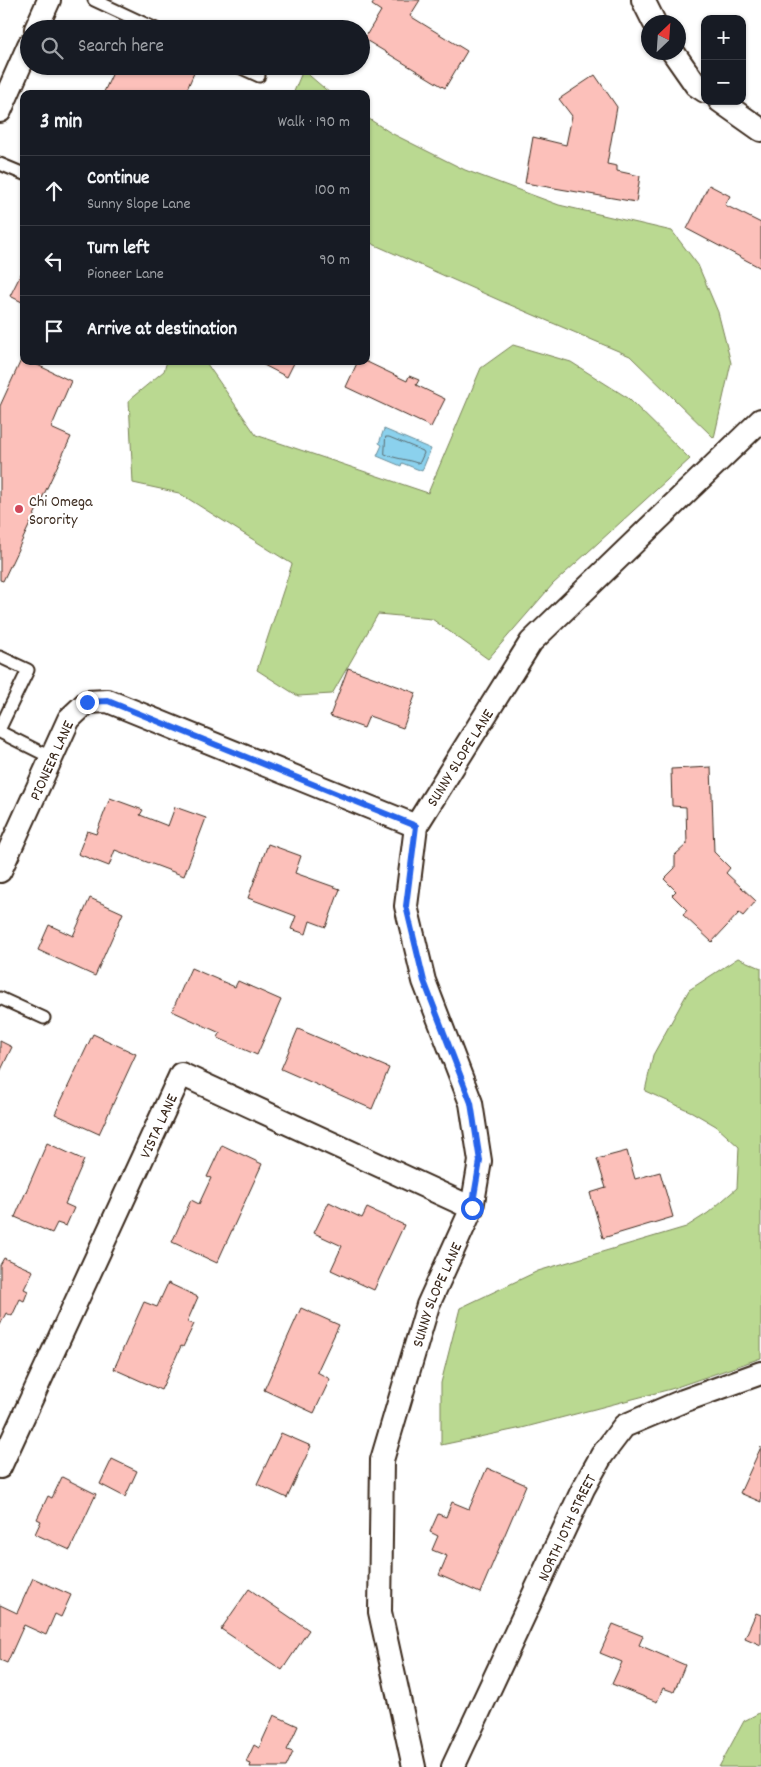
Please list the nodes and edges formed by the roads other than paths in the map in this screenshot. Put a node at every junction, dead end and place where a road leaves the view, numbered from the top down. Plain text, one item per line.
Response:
1 (48, 0) edge
2 (94, 0) edge
3 (643, 0) edge
4 (650, 15) edge
5 (40, 20) edge
6 (137, 20) edge
7 (679, 60) edge
8 (20, 65) edge
9 (701, 88) edge
10 (726, 105) edge
11 (0, 111) edge
12 (761, 130) edge
13 (0, 164) edge
14 (20, 172) edge
15 (761, 420) edge
16 (0, 657) edge
17 (0, 728) edge
18 (0, 732) edge
19 (52, 758) junction
20 (416, 826) junction
21 (0, 871) edge
22 (0, 998) edge
23 (44, 1018) dead end
24 (472, 1208) junction
25 (761, 1373) edge
26 (0, 1467) edge
27 (414, 1767) edge
28 (453, 1767) edge

1 - 5 street
2 - 6 lane
3 - 4 street
7 - 9 street
8 - 11 street
10 - 12 street
13 - 14 lane
15 - 20 street, SUNNY SLOPE LANE
16 - 17 lane
18 - 19 lane
19 - 20 street, PIONEER LANE
19 - 21 street, PIONEER LANE
20 - 24 street, SUNNY SLOPE LANE
22 - 23 lane
24 - 26 street, VISTA LANE
24 - 27 street, SUNNY SLOPE LANE
25 - 28 street, NORTH 10TH STREET

